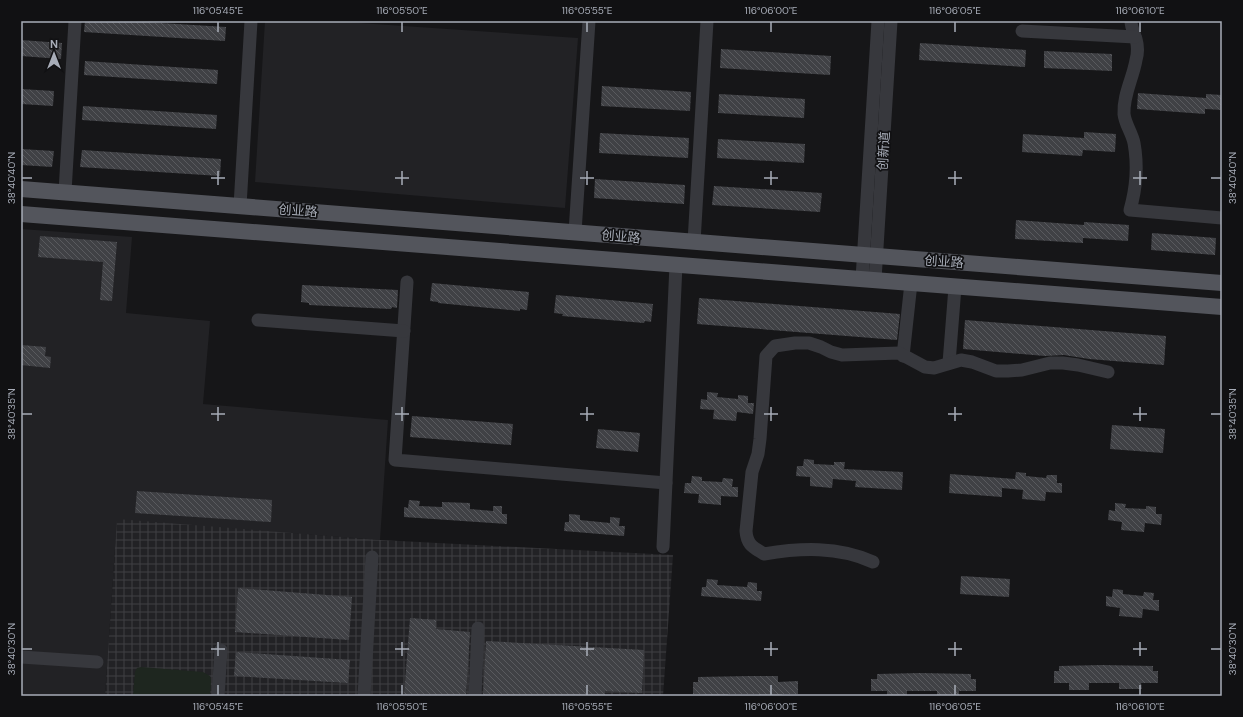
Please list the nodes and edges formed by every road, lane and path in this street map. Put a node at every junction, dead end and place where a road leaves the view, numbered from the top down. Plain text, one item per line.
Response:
1 (75, 21) edge
2 (251, 21) edge
3 (589, 21) edge
4 (707, 21) edge
5 (878, 21) edge
6 (891, 21) edge
7 (1131, 21) edge
8 (1022, 31) dead end
9 (1135, 37) junction
10 (21, 188) edge
11 (65, 192) junction
12 (240, 206) junction
13 (21, 214) edge
14 (1222, 218) edge
15 (575, 232) junction
16 (694, 242) junction
17 (870, 256) junction
18 (676, 265) junction
19 (868, 280) junction
20 (407, 282) dead end
21 (911, 283) junction
22 (1222, 283) edge
23 (955, 286) junction
24 (1222, 307) edge
25 (258, 320) dead end
26 (404, 331) junction
27 (903, 356) junction
28 (949, 363) junction
29 (1108, 372) dead end
30 (666, 483) junction
31 (663, 547) dead end
32 (372, 557) dead end
33 (873, 562) dead end
34 (478, 628) dead end
35 (221, 650) dead end
36 (21, 657) edge
37 (97, 662) dead end
38 (218, 696) edge
39 (364, 696) edge
40 (475, 696) edge

1 - 11 street
2 - 12 street
3 - 15 street
4 - 16 street
5 - 17 street, 创新道
6 - 17 street, 创新道
7 - 9 street
8 - 9 street
9 - 14 street
10 - 11 main road, 创业路
11 - 12 main road, 创业路
12 - 15 main road, 创业路
13 - 18 main road, 创业路
15 - 16 main road, 创业路
16 - 17 main road, 创业路
17 - 19 street, 创新道
17 - 22 main road, 创业路
18 - 19 main road, 创业路
18 - 30 street
19 - 21 main road, 创业路
20 - 26 street
21 - 23 main road, 创业路
21 - 27 street
23 - 24 main road, 创业路
23 - 28 street
25 - 26 street
26 - 30 street
27 - 28 street
27 - 33 street
28 - 29 street
30 - 31 street
32 - 39 street
34 - 40 street
35 - 38 street
36 - 37 street

